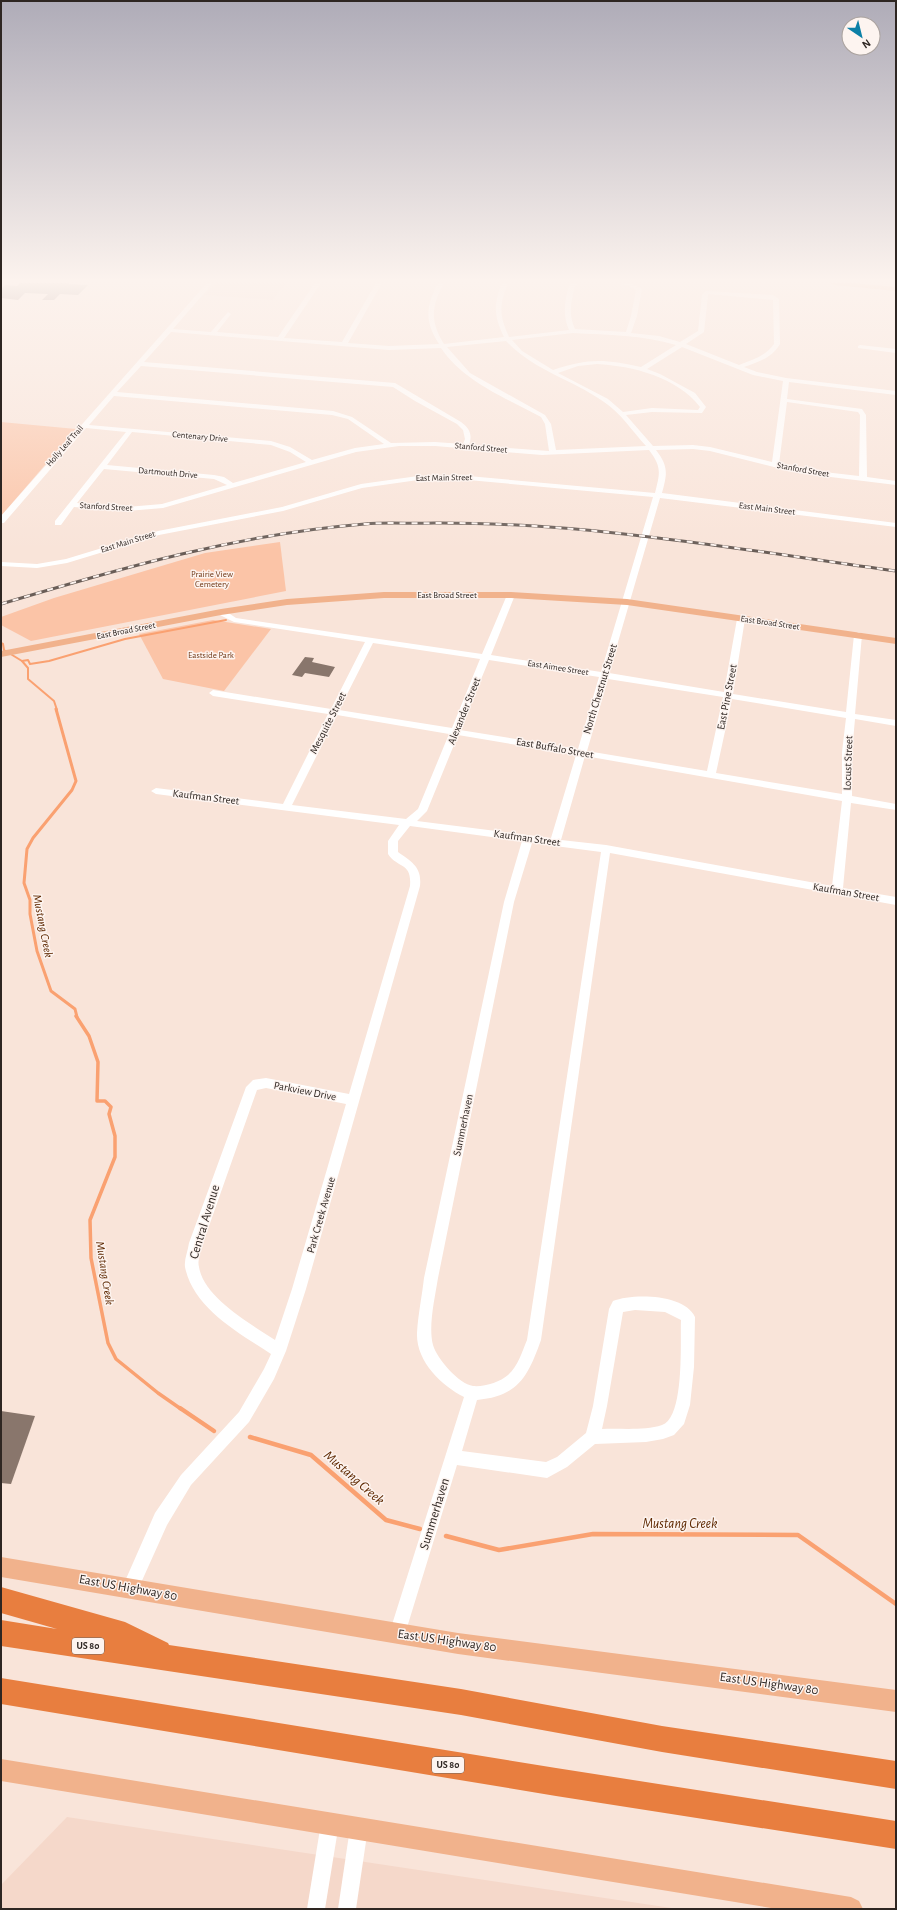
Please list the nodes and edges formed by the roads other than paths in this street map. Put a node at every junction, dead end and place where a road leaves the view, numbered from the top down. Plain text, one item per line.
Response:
1 (133, 372) edge
2 (239, 372) edge
3 (466, 372) edge
4 (553, 372) edge
5 (652, 372) edge
6 (750, 372) edge
7 (786, 380) junction
8 (896, 393) edge
9 (113, 394) junction
10 (783, 400) junction
11 (621, 414) junction
12 (83, 426) junction
13 (130, 431) junction
14 (388, 444) junction
15 (465, 447) junction
16 (651, 448) junction
17 (553, 453) junction
18 (311, 463) junction
19 (775, 465) junction
20 (102, 467) junction
21 (863, 479) junction
22 (896, 483) edge
23 (233, 486) junction
24 (657, 495) junction
25 (72, 505) junction
26 (1, 521) edge
27 (58, 523) dead end
28 (896, 525) edge
29 (1, 564) edge
30 (511, 596) junction
31 (627, 602) junction
32 (221, 612) junction
33 (741, 619) junction
34 (858, 636) junction
35 (370, 640) junction
36 (896, 641) edge
37 (1, 654) edge
38 (485, 657) junction
39 (604, 676) junction
40 (213, 693) dead end
41 (728, 696) junction
42 (333, 712) junction
43 (850, 715) junction
44 (896, 722) edge
45 (456, 731) junction
46 (581, 752) junction
47 (711, 774) junction
48 (156, 791) dead end
49 (847, 799) junction
50 (286, 807) junction
51 (896, 807) edge
52 (410, 823) junction
53 (528, 838) junction
54 (555, 842) junction
55 (606, 850) junction
56 (837, 891) junction
57 (896, 901) edge
58 (257, 1084) joint
59 (354, 1100) junction
60 (279, 1351) junction
61 (472, 1393) junction
62 (592, 1437) junction
63 (453, 1457) junction
64 (1, 1567) edge
65 (130, 1588) junction
66 (1, 1600) edge
67 (1, 1633) edge
68 (397, 1634) junction
69 (176, 1660) junction
70 (1, 1691) edge
71 (896, 1701) edge
72 (1, 1770) edge
73 (896, 1776) edge
74 (330, 1822) junction
75 (359, 1828) junction
76 (896, 1835) edge
77 (316, 1909) edge
78 (347, 1909) edge
79 (850, 1909) edge

1 - 9 street, Holly Leaf Trail
2 - 15 street
3 - 17 street
4 - 11 street, North Chestnut Street
5 - 11 street
6 - 7 street
7 - 8 street
7 - 10 street
9 - 12 street, Holly Leaf Trail
9 - 14 street
10 - 19 street
10 - 21 street
11 - 16 street, North Chestnut Street
12 - 13 street, Centenary Drive
12 - 26 street, Holly Leaf Trail
13 - 18 street, Centenary Drive
13 - 20 street
14 - 15 street, Stanford Street
14 - 18 street, Stanford Street
15 - 17 street, Stanford Street
16 - 17 street, Stanford Street
16 - 19 street, Stanford Street
16 - 24 street, North Chestnut Street
18 - 23 street, Stanford Street
19 - 21 street, Stanford Street
20 - 23 street, Dartmouth Drive
20 - 25 street
21 - 22 street, Stanford Street
23 - 25 street, Stanford Street
24 - 28 street, East Main Street
24 - 29 street, East Main Street
24 - 31 street, North Chestnut Street
25 - 27 street
30 - 31 main road, East Broad Street
30 - 32 main road, East Broad Street
30 - 38 street, Alexander Street
31 - 33 main road, East Broad Street
31 - 39 street, North Chestnut Street
32 - 35 street, East Aimee Street
32 - 37 main road, East Broad Street
33 - 34 main road, East Broad Street
33 - 41 street, East Pine Street
34 - 36 main road, East Broad Street
34 - 43 street, Locust Street
35 - 38 street, East Aimee Street
35 - 42 street, Mesquite Street
38 - 39 street, East Aimee Street
38 - 45 street, Alexander Street
39 - 41 street, East Aimee Street
39 - 46 street, North Chestnut Street
40 - 42 street, East Buffalo Street
41 - 43 street, East Aimee Street
41 - 47 street, East Pine Street
42 - 45 street, East Buffalo Street
42 - 50 street, Mesquite Street
43 - 44 street, East Aimee Street
43 - 49 street, Locust Street
45 - 46 street, East Buffalo Street
45 - 52 street, Alexander Street
46 - 47 street, East Buffalo Street
46 - 54 street, North Chestnut Street
47 - 49 street, East Buffalo Street
48 - 50 street, Kaufman Street
49 - 51 street, East Buffalo Street
49 - 56 street, Locust Street
50 - 52 street, Kaufman Street
52 - 53 street, Kaufman Street
52 - 59 street, Park Creek Avenue
53 - 54 street, Kaufman Street
53 - 61 street, Summerhaven
54 - 55 street, Kaufman Street
55 - 56 street, Kaufman Street
55 - 61 street
56 - 57 street, Kaufman Street
58 - 59 street, Parkview Drive
58 - 60 street, Central Avenue
59 - 60 street, Park Creek Avenue
60 - 65 street, Park Creek Avenue
61 - 63 street, Summerhaven
62 - 62 street
62 - 63 street
63 - 68 street, Summerhaven
64 - 65 main road, East US Highway 80
65 - 68 main road, East US Highway 80
66 - 69 highway
67 - 69 highway, US 80
68 - 71 main road, East US Highway 80
69 - 73 highway, US 80
70 - 76 highway, US 80
72 - 74 main road
74 - 75 main road
74 - 77 street
75 - 78 street
75 - 79 main road

